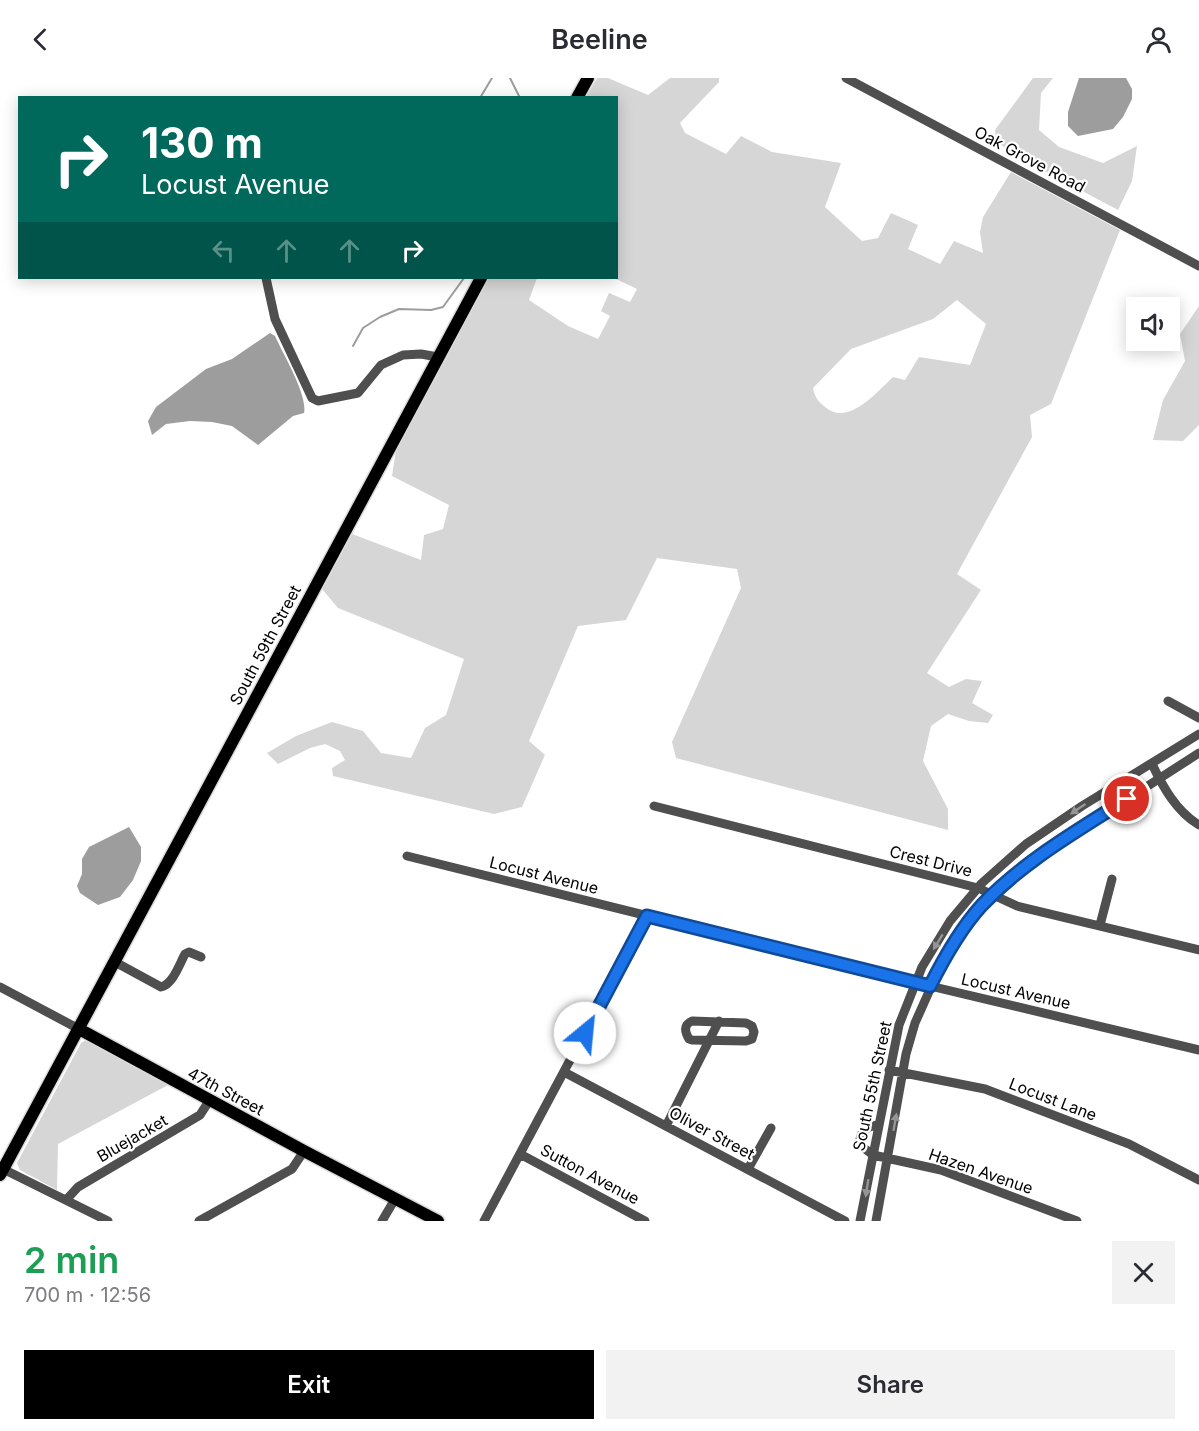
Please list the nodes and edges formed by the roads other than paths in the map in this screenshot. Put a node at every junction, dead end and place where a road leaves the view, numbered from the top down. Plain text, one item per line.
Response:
1 (588, 78) edge
2 (846, 78) edge
3 (579, 96) edge
4 (1199, 266) edge
5 (266, 279) edge
6 (480, 279) edge
7 (438, 357) junction
8 (1168, 700) dead end
9 (1199, 718) edge
10 (1199, 734) edge
11 (1199, 753) edge
12 (1152, 764) junction
13 (1159, 778) junction
14 (654, 806) dead end
15 (1199, 825) edge
16 (407, 856) dead end
17 (1112, 879) dead end
18 (978, 888) junction
19 (993, 895) junction
20 (647, 916) junction
21 (1100, 925) junction
22 (1199, 950) edge
23 (201, 957) dead end
24 (115, 962) junction
25 (916, 983) junction
26 (930, 986) junction
27 (0, 987) edge
28 (719, 1021) junction
29 (79, 1029) junction
30 (710, 1041) junction
31 (1199, 1050) edge
32 (889, 1070) junction
33 (564, 1072) junction
34 (903, 1072) junction
35 (209, 1101) junction
36 (879, 1125) junction
37 (666, 1126) junction
38 (771, 1128) dead end
39 (304, 1151) junction
40 (520, 1154) junction
41 (873, 1155) junction
42 (888, 1158) junction
43 (748, 1169) junction
44 (2, 1172) edge
45 (1199, 1180) edge
46 (67, 1199) junction
47 (395, 1199) junction
48 (108, 1221) edge
49 (199, 1221) edge
50 (382, 1221) edge
51 (438, 1221) edge
52 (484, 1221) edge
53 (645, 1221) edge
54 (845, 1221) edge
55 (860, 1221) edge
56 (876, 1221) edge
57 (1077, 1221) edge

1 - 3 main road
2 - 4 street, Oak Grove Road
5 - 7 street
6 - 7 main road, South 59th Street
7 - 24 main road, South 59th Street
8 - 9 street
10 - 12 street, South 55th Street
11 - 13 street, South 55th Street
12 - 13 street
12 -> 18 street, South 55th Street
13 - 15 street
13 - 19 street, South 55th Street
14 - 18 street, Crest Drive
16 - 20 street, Locust Avenue
17 - 21 street
18 - 19 street, Crest Drive
18 -> 25 street, South 55th Street
19 - 21 street, Crest Drive
19 - 26 street, South 55th Street
20 - 25 street, Locust Avenue
20 - 33 street
21 - 22 street, Crest Drive
23 - 24 street
24 - 29 main road, South 59th Street
25 - 26 street, Locust Avenue
25 - 32 street, South 55th Street
26 - 31 street, Locust Avenue
26 - 34 street, South 55th Street
27 - 29 street, 47th Street
28 - 30 street
28 - 30 street
28 - 30 street
29 - 35 main road, 47th Street
29 - 44 main road, South 59th Street
30 - 37 street
32 - 34 street, Locust Lane
32 - 36 street, South 55th Street
33 - 37 street, Oliver Street
33 - 40 street
42 -> 34 street, South 55th Street
34 - 45 street, Locust Lane
35 - 39 main road, 47th Street
35 - 46 street, Bluejacket
36 - 41 street, South 55th Street
36 - 41 street
37 - 43 street, Oliver Street
38 - 43 street
39 - 47 main road, 47th Street
39 - 49 street
40 - 52 street
40 - 53 street, Sutton Avenue
41 - 42 street, Hazen Avenue
41 -> 55 street, South 55th Street
42 - 56 street, South 55th Street
42 - 57 street, Hazen Avenue
43 - 54 street, Oliver Street
44 - 46 street
46 - 48 street
47 - 50 street
47 - 51 main road, 47th Street

